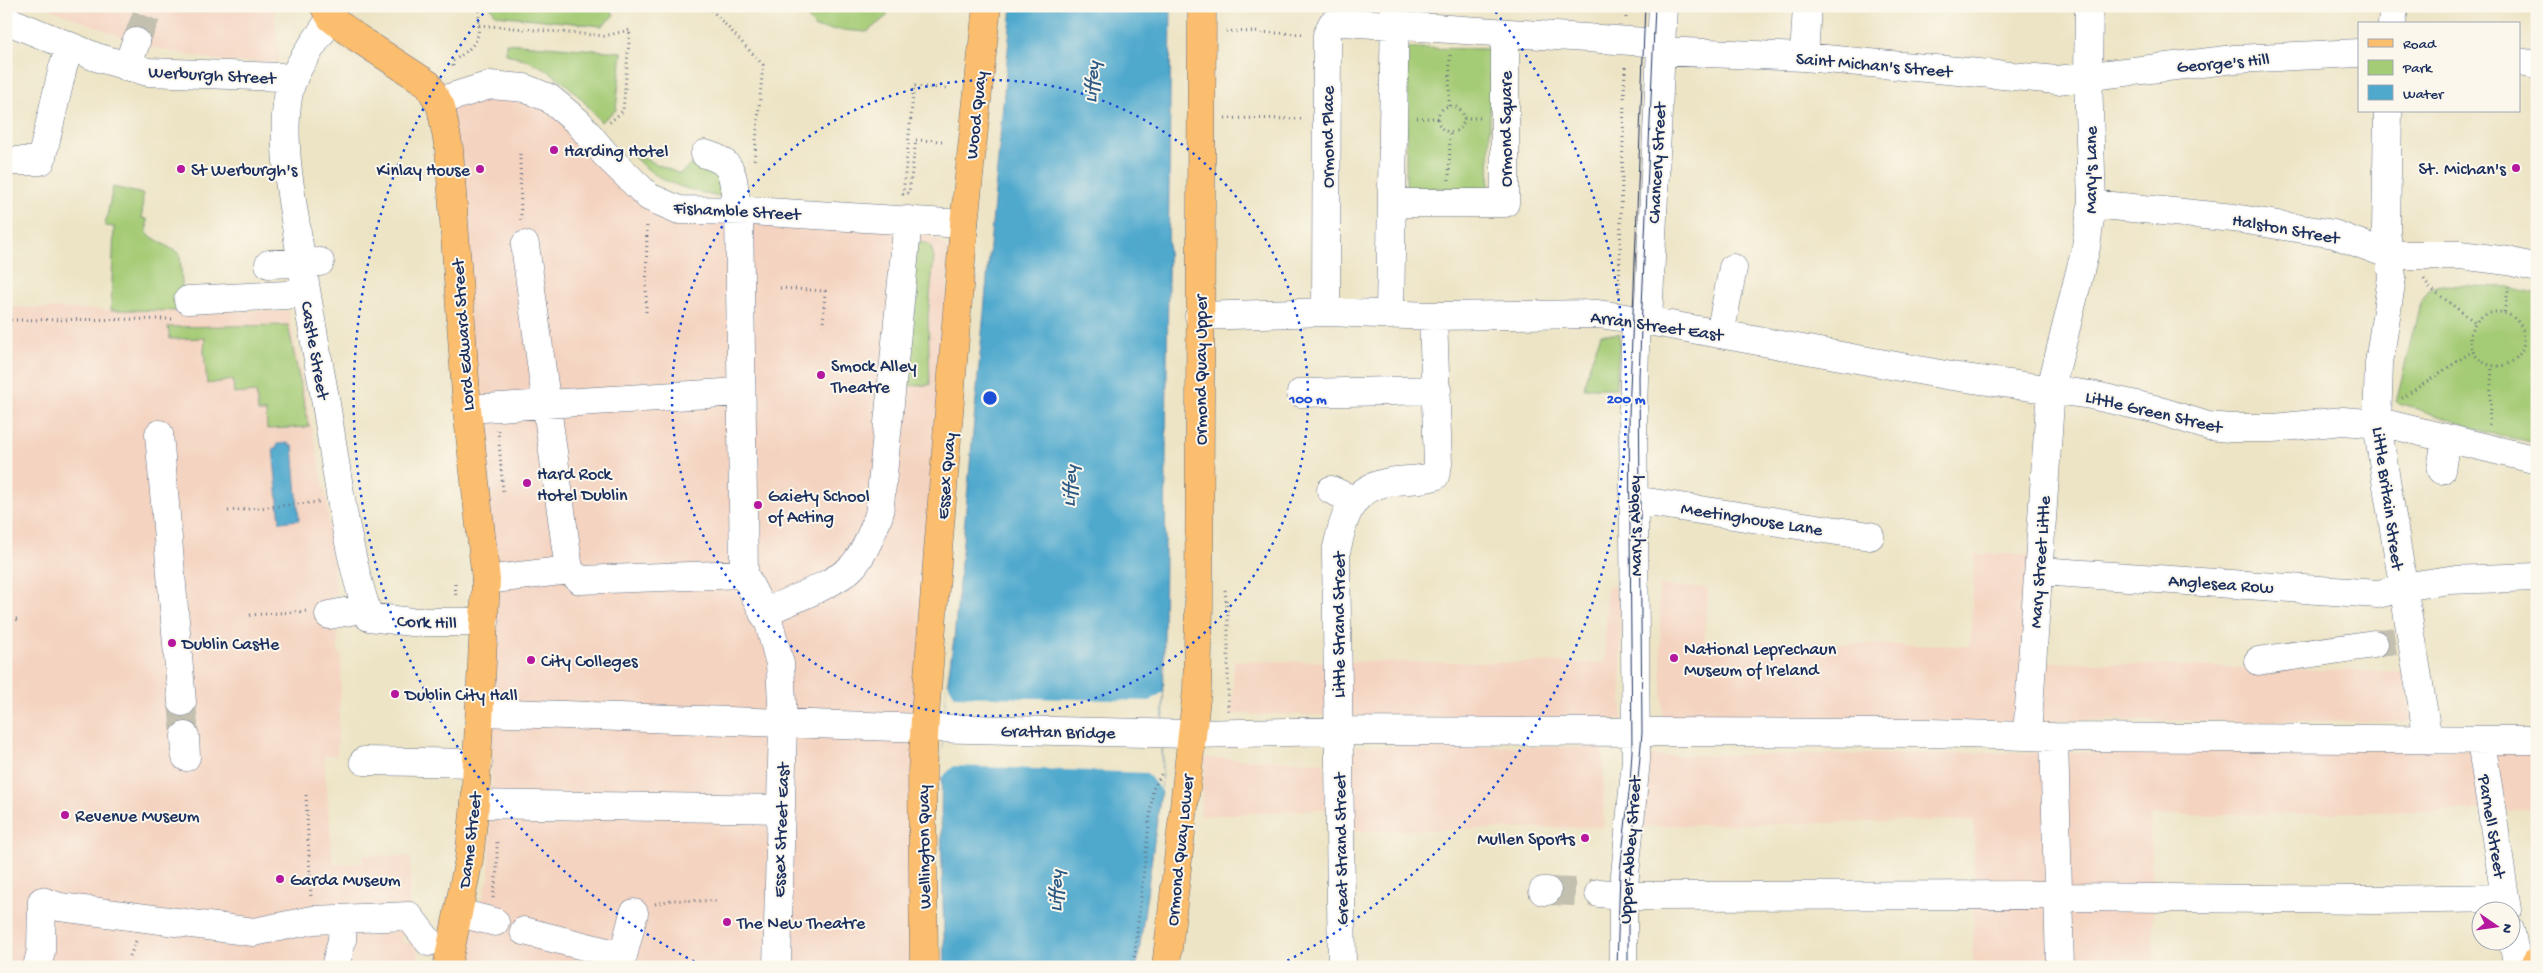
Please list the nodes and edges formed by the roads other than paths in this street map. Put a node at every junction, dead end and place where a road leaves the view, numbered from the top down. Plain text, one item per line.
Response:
1 (987, 6) edge
2 (1663, 6) edge
3 (1807, 6) edge
4 (2089, 6) edge
5 (2394, 6) edge
6 (328, 12) edge
7 (9, 16) edge
8 (1394, 16) edge
9 (1202, 18) edge
10 (2392, 22) edge
11 (1504, 33) junction
12 (136, 42) tunnel mouth
13 (70, 47) junction
14 (1661, 47) junction
15 (2358, 53) edge
16 (1804, 57) junction
17 (2520, 62) edge
18 (2537, 65) edge
19 (127, 67) junction
20 (2088, 77) junction
21 (293, 80) junction
22 (437, 97) junction
23 (2388, 112) edge
24 (705, 154) dead end
25 (6, 161) edge
26 (1392, 203) junction
27 (2092, 204) junction
28 (739, 210) junction
29 (908, 220) junction
30 (964, 224) junction
31 (525, 245) road end
32 (2399, 256) junction
33 (310, 261) junction
34 (269, 264) dead end
35 (1733, 268) dead end
36 (2537, 268) edge
37 (314, 306) junction
38 (185, 310) road end
39 (1326, 312) junction
40 (1634, 314) junction
41 (1390, 315) junction
42 (1199, 316) junction
43 (1433, 316) junction
44 (1720, 334) junction
45 (2051, 388) junction
46 (1437, 390) junction
47 (740, 392) junction
48 (1301, 393) dead end
49 (545, 404) junction
50 (467, 408) junction
51 (2377, 424) junction
52 (159, 434) dead end
53 (2446, 438) junction
54 (2537, 460) edge
55 (2441, 470) dead end
56 (1634, 500) junction
57 (1870, 536) dead end
58 (569, 570) junction
59 (2039, 571) junction
60 (744, 574) junction
61 (2537, 576) edge
62 (486, 580) junction
63 (2402, 589) junction
64 (368, 612) junction
65 (763, 613) junction
66 (329, 615) road end
67 (485, 622) junction
68 (2393, 641) junction
69 (2258, 661) dead end
70 (182, 702) tunnel mouth
71 (481, 712) junction
72 (783, 722) junction
73 (934, 728) junction
74 (1338, 731) junction
75 (2427, 732) junction
76 (1636, 733) junction
77 (1192, 734) junction
78 (2027, 736) junction
79 (2054, 737) junction
80 (2537, 740) edge
81 (2480, 741) junction
82 (364, 761) dead end
83 (478, 763) junction
84 (475, 804) junction
85 (780, 809) junction
86 (1611, 894) junction
87 (2057, 895) junction
88 (2505, 900) edge
89 (2470, 903) edge
90 (459, 913) junction
91 (634, 913) road end
92 (343, 919) junction
93 (495, 922) dead end
94 (524, 930) dead end
95 (429, 942) dead end
96 (2514, 950) edge
97 (2537, 960) edge
98 (37, 967) edge
99 (335, 967) edge
100 (447, 967) edge
101 (777, 967) edge
102 (924, 967) edge
103 (1166, 967) edge
104 (1342, 967) edge
105 (1623, 967) edge
106 (2060, 967) edge
107 (2529, 967) edge
108 (2533, 967) edge

1 - 30 main road, Wood Quay
2 - 14 street, Chancery Street
3 - 16 street
4 - 20 street, Mary's Lane
5 - 10 street
6 - 21 street, Werburgh Street
6 - 22 main road
7 - 13 street, Werburgh Street
8 - 11 street
8 - 26 street
8 - 39 street, Ormond Place
9 - 42 main road, Ormond Quay Upper
11 - 14 street
11 - 26 street, Ormond Square
12 - 19 street
13 - 19 street, Werburgh Street
13 - 25 street
14 - 16 street, Saint Michan's Street
14 - 40 street, Chancery Street
15 - 20 street, George's Hill
16 - 20 street, Saint Michan's Street
17 - 18 street
19 - 21 street, Werburgh Street
20 - 27 street, Mary's Lane
21 - 33 street, Castle Street
22 - 28 street, Fishamble Street
22 - 50 main road, Lord Edward Street
23 - 32 street, Little Britain Street
24 - 28 street
26 - 41 street
27 - 32 street, Halston Street
27 - 45 street, Mary's Lane
28 - 29 street, Fishamble Street
28 - 47 street
29 - 30 street, Fishamble Street
29 - 65 street
30 - 73 main road, Essex Quay
31 - 49 street
32 - 36 street, Halston Street
32 - 51 street, Little Britain Street
33 - 34 street
33 - 37 street, Castle Street
35 - 44 street
37 - 38 street
37 - 64 street, Castle Street
39 - 41 street, Arran Street East
39 - 42 street, Arran Street East
40 - 43 street, Arran Street East
40 - 44 street, Arran Street East
40 - 56 street, Mary's Abbey
41 - 43 street, Arran Street East
42 - 77 main road, Ormond Quay Upper
43 - 46 street, Little Strand Street
44 - 45 street, Arran Street East
45 - 51 street, Little Green Street
45 - 59 street, Mary Street Little
46 - 48 street
46 - 74 street, Little Strand Street
47 - 49 street
47 - 60 street
49 - 50 street
49 - 58 street
50 - 62 main road, Lord Edward Street
51 - 53 street, Little Green Street
51 - 63 street, Little Britain Street
52 - 70 street
53 - 54 street, Little Green Street
53 - 55 street
56 - 57 street, Meetinghouse Lane
56 - 76 street, Mary's Abbey
58 - 60 street
58 - 62 street
59 - 63 street, Anglesea Row
59 - 78 street, Mary Street Little
60 - 65 street, Essex Street East
61 - 63 street, Anglesea Row
62 - 67 main road
63 - 68 street, Little Britain Street
64 - 66 street, Cork Hill
64 - 67 street, Cork Hill
65 - 72 street, Essex Street East
67 - 71 main road
68 - 69 street
68 - 75 street, Little Britain Street
71 - 72 street, Grattan Bridge
71 - 83 main road, Dame Street
72 - 73 street, Grattan Bridge
72 - 85 street, Essex Street East
73 - 77 street, Grattan Bridge
73 - 102 main road, Wellington Quay
74 - 76 street, Grattan Bridge
74 - 77 street, Grattan Bridge
74 - 104 street, Great Strand Street
75 - 79 street, Grattan Bridge
75 - 81 street, Grattan Bridge
76 - 78 street, Grattan Bridge
76 - 86 street, Upper Abbey Street
77 - 103 main road, Ormond Quay Lower
78 - 79 street, Grattan Bridge
79 - 87 street
80 - 81 street, Grattan Bridge
81 - 88 street, Parnell Street
82 - 83 street
83 - 84 main road, Dame Street
84 - 85 street
84 - 90 main road, Dame Street
85 - 101 street, Essex Street East
86 - 87 street
86 - 105 street, Upper Abbey Street
87 - 89 street
87 - 106 street
90 - 93 street
90 - 100 main road, Dame Street
91 - 94 street
92 - 95 street
92 - 98 street
92 - 99 street
96 - 107 street
97 - 108 main road

